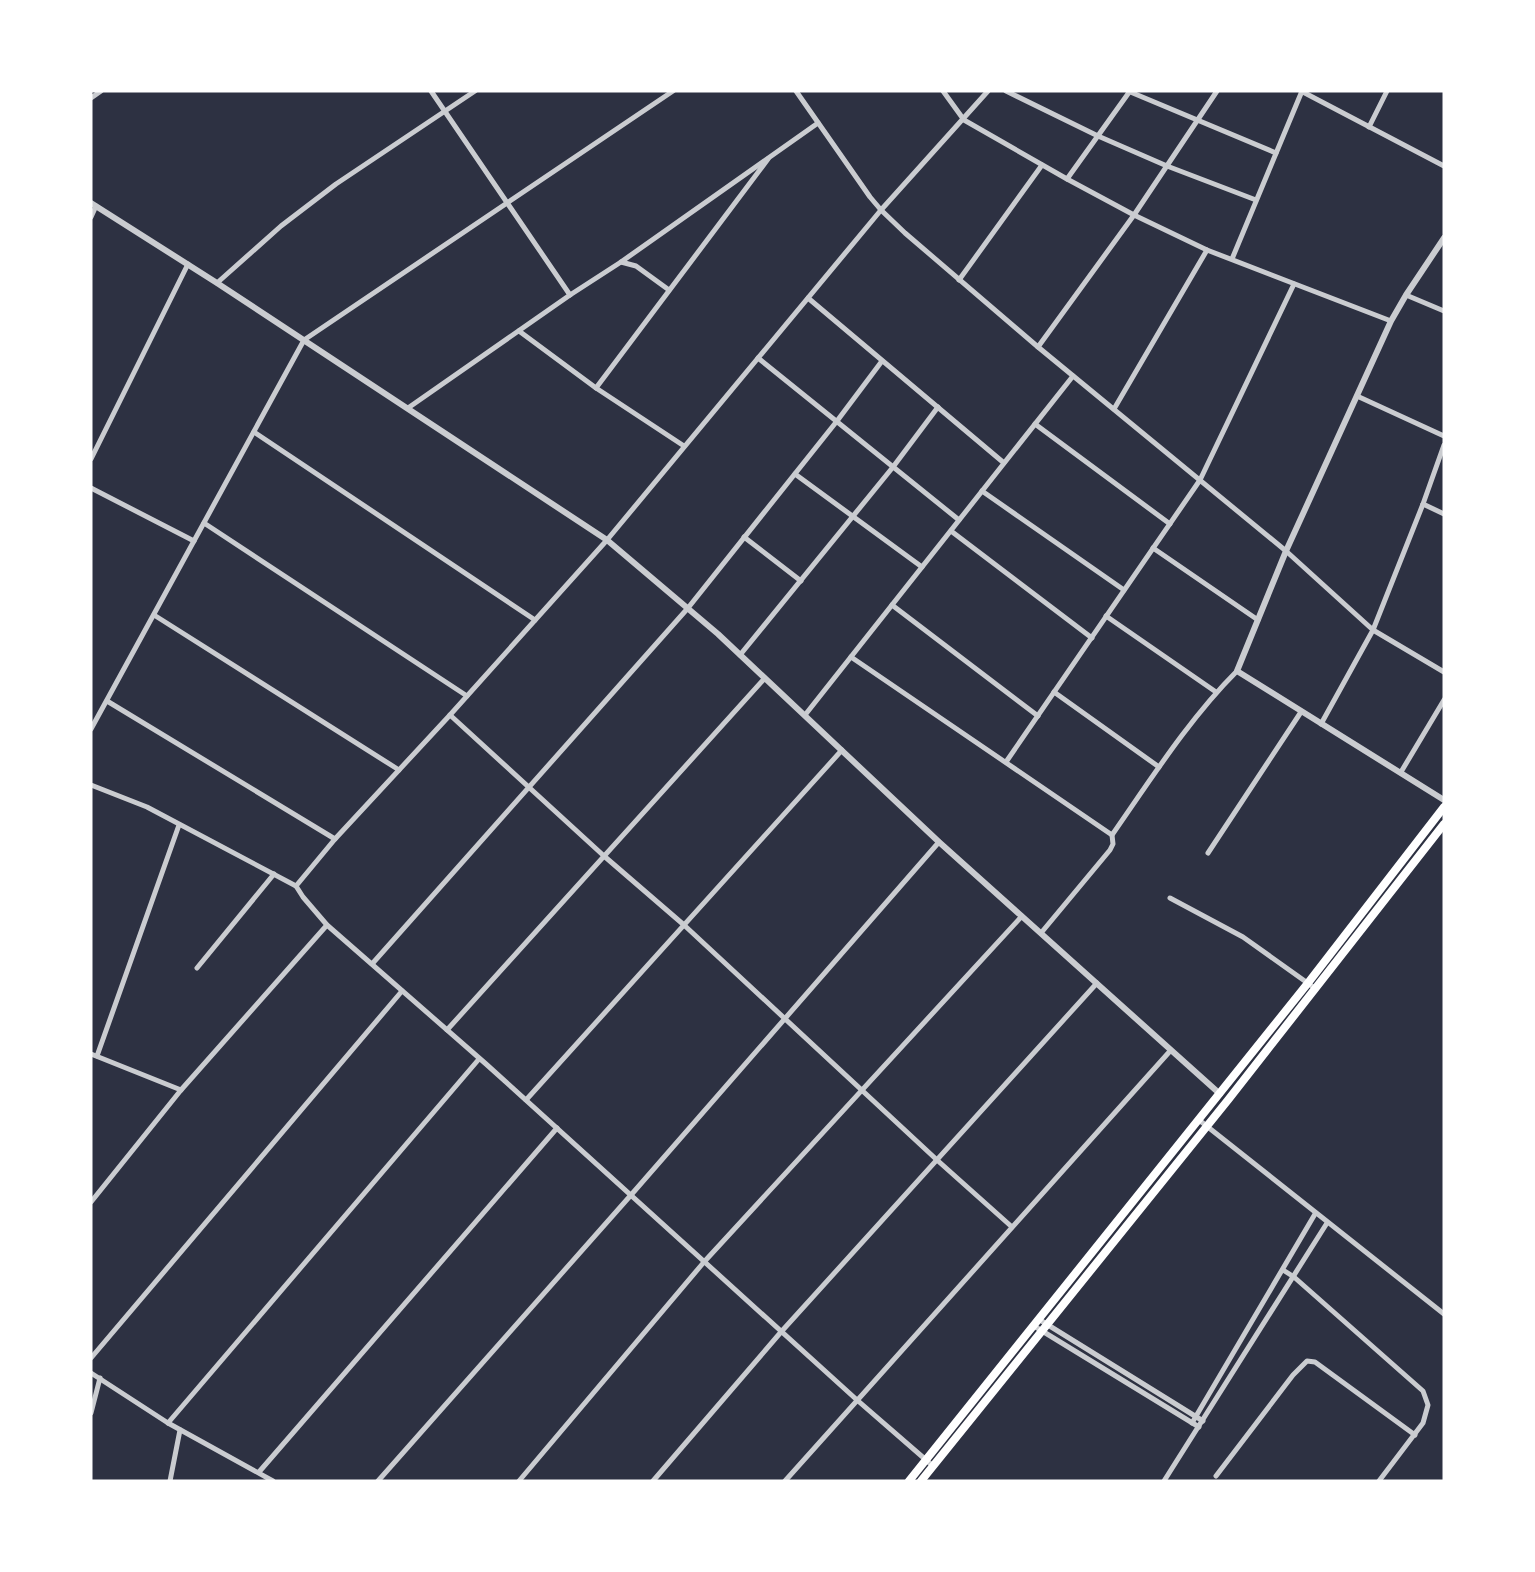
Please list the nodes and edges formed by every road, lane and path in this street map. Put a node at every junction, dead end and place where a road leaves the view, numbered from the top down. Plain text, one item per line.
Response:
1 (101, 91) edge
2 (431, 91) edge
3 (475, 91) edge
4 (673, 91) edge
5 (796, 91) edge
6 (943, 91) edge
7 (988, 91) edge
8 (1006, 91) edge
9 (1129, 91) edge
10 (1217, 91) edge
11 (1387, 91) edge
12 (1302, 92) edge
13 (91, 98) edge
14 (445, 111) junction
15 (964, 120) junction
16 (1197, 120) junction
17 (818, 123) junction
18 (1369, 127) junction
19 (1098, 136) junction
20 (1276, 153) junction
21 (772, 155) junction
22 (1042, 165) junction
23 (1167, 166) junction
24 (1444, 166) edge
25 (1067, 179) junction
26 (1256, 200) junction
27 (508, 202) junction
28 (94, 205) edge
29 (881, 210) junction
30 (1134, 215) junction
31 (91, 217) edge
32 (1444, 238) edge
33 (1207, 250) junction
34 (1232, 259) junction
35 (621, 262) junction
36 (188, 264) junction
37 (959, 280) junction
38 (217, 282) junction
39 (1294, 284) junction
40 (669, 290) junction
41 (570, 295) junction
42 (1406, 296) junction
43 (808, 298) junction
44 (1444, 311) edge
45 (1391, 322) junction
46 (519, 330) junction
47 (304, 340) junction
48 (1038, 347) junction
49 (758, 358) junction
50 (882, 361) junction
51 (1073, 376) junction
52 (596, 388) junction
53 (1357, 396) junction
54 (938, 407) junction
55 (408, 408) junction
56 (1114, 409) junction
57 (836, 421) junction
58 (1035, 424) junction
59 (254, 432) junction
60 (1444, 436) edge
61 (1444, 445) edge
62 (684, 446) junction
63 (91, 459) edge
64 (1004, 463) junction
65 (894, 467) junction
66 (795, 474) junction
67 (1200, 480) junction
68 (91, 488) edge
69 (982, 491) junction
70 (1423, 504) junction
71 (1444, 514) edge
72 (852, 517) junction
73 (959, 520) junction
74 (204, 523) junction
75 (1170, 524) junction
76 (951, 531) junction
77 (744, 537) junction
78 (607, 540) junction
79 (194, 541) junction
80 (1153, 548) junction
81 (1286, 551) junction
82 (922, 567) junction
83 (801, 581) junction
84 (1124, 590) junction
85 (892, 605) junction
86 (688, 608) junction
87 (154, 615) junction
88 (1106, 616) junction
89 (535, 620) junction
90 (1258, 620) junction
91 (1373, 630) junction
92 (1092, 638) junction
93 (740, 655) junction
94 (851, 657) junction
95 (1238, 671) junction
96 (1444, 672) edge
97 (765, 678) junction
98 (1054, 692) junction
99 (1216, 692) junction
100 (468, 696) junction
101 (1444, 700) edge
102 (107, 701) junction
103 (1301, 712) junction
104 (450, 715) junction
105 (805, 716) junction
106 (1038, 716) junction
107 (1321, 724) junction
108 (91, 729) edge
109 (842, 750) junction
110 (1006, 762) junction
111 (1159, 767) junction
112 (399, 770) junction
113 (1400, 772) junction
114 (92, 786) edge
115 (529, 787) junction
116 (1444, 800) edge
117 (1444, 807) edge
118 (1444, 824) edge
119 (179, 825) junction
120 (1112, 835) junction
121 (336, 839) junction
122 (939, 842) junction
123 (1208, 853) dead end
124 (604, 856) junction
125 (274, 874) junction
126 (296, 886) junction
127 (1170, 898) dead end
128 (1022, 916) junction
129 (327, 925) junction
130 (684, 925) junction
131 (1041, 933) junction
132 (372, 964) junction
133 (197, 968) dead end
134 (1096, 983) junction
135 (1308, 983) junction
136 (1316, 989) junction
137 (402, 991) junction
138 (785, 1018) junction
139 (447, 1030) junction
140 (1171, 1050) junction
141 (94, 1055) edge
142 (480, 1058) junction
143 (182, 1090) junction
144 (862, 1090) junction
145 (1220, 1094) junction
146 (526, 1100) junction
147 (1198, 1120) junction
148 (1206, 1127) junction
149 (557, 1128) junction
150 (937, 1160) junction
151 (631, 1196) junction
152 (91, 1202) edge
153 (1316, 1214) junction
154 (1327, 1223) junction
155 (1012, 1227) junction
156 (704, 1262) junction
157 (1283, 1270) junction
158 (1294, 1277) junction
159 (1444, 1314) edge
160 (1037, 1323) junction
161 (1045, 1328) junction
162 (781, 1332) junction
163 (91, 1358) edge
164 (91, 1373) edge
165 (100, 1378) junction
166 (857, 1400) junction
167 (91, 1413) edge
168 (1196, 1416) junction
169 (1203, 1420) junction
170 (1192, 1423) junction
171 (168, 1424) junction
172 (1199, 1427) junction
173 (180, 1430) junction
174 (1415, 1435) junction
175 (926, 1460) junction
176 (933, 1466) junction
177 (259, 1472) junction
178 (1216, 1476) dead end
179 (170, 1481) edge
180 (273, 1481) edge
181 (378, 1481) edge
182 (518, 1481) edge
183 (653, 1481) edge
184 (785, 1481) edge
185 (909, 1481) edge
186 (921, 1481) edge
187 (1164, 1481) edge
188 (1379, 1481) edge

1 - 13 street
2 - 14 street
3 - 14 street
4 - 27 street
5 - 17 street
6 - 15 street
7 - 15 street
8 - 19 street
9 - 16 street
9 - 19 street
10 - 16 street
11 - 18 street
12 - 18 street
12 - 20 street
14 - 27 street
14 - 38 street
15 - 22 street
15 - 29 street
16 - 20 street
16 - 23 street
17 - 21 street
17 - 29 street
18 - 24 street
19 - 23 street
19 - 25 street
20 - 26 street
21 - 35 street
21 - 40 street
22 - 25 street
22 - 37 street
23 - 26 street
23 - 30 street
25 - 30 street
26 - 34 street
27 - 41 street
27 - 47 street
28 - 31 street
28 - 36 street
29 - 37 street
29 - 43 street
30 - 33 street
30 - 48 street
32 - 42 street
33 - 34 street
33 - 56 street
34 - 39 street
35 - 40 street
35 - 41 street
36 - 38 street
36 - 63 street
37 - 48 street
38 - 47 street
39 - 45 street
39 - 67 street
40 - 52 street
41 - 46 street
42 - 44 street
42 - 45 street
43 - 49 street
43 - 50 street
45 - 53 street
46 - 52 street
46 - 55 street
47 - 55 street
47 - 59 street
48 - 51 street
49 - 57 street
49 - 62 street
50 - 54 street
50 - 57 street
51 - 56 street
51 - 58 street
52 - 62 street
53 - 60 street
53 - 81 street
54 - 64 street
54 - 65 street
55 - 78 street
56 - 67 street
57 - 65 street
57 - 66 street
58 - 64 street
58 - 75 street
59 - 74 street
59 - 89 street
61 - 70 street
62 - 78 street
64 - 69 street
65 - 72 street
65 - 73 street
66 - 72 street
66 - 77 street
67 - 75 street
67 - 81 street
68 - 79 street
69 - 73 street
69 - 84 street
70 - 71 street
70 - 91 street
72 - 82 street
72 - 83 street
73 - 76 street
74 - 79 street
74 - 100 street
75 - 80 street
76 - 82 street
76 - 92 street
77 - 83 street
77 - 86 street
78 - 86 street
78 - 89 street
79 - 87 street
80 - 84 street
80 - 90 street
81 - 90 street
81 - 91 street
82 - 85 street
83 - 93 street
84 - 88 street
85 - 94 street
85 - 106 street
86 - 93 street
86 - 115 street
87 - 102 street
87 - 112 street
88 - 92 street
88 - 99 street
89 - 100 street
90 - 95 street
91 - 96 street
91 - 107 street
92 - 98 street
93 - 97 street
94 - 105 street
94 - 110 street
95 - 99 street
95 - 103 street
97 - 105 street
97 - 124 street
98 - 106 street
98 - 111 street
99 - 111 street
100 - 104 street
101 - 113 street
102 - 108 street
102 - 121 street
103 - 107 street
103 - 123 street
104 - 112 street
104 - 115 street
105 - 109 street
106 - 110 street
107 - 113 street
109 - 122 street
109 - 130 street
110 - 120 street
111 - 120 street
112 - 121 street
113 - 116 street
114 - 119 street
115 - 124 street
115 - 132 street
117 - 135 main road
118 - 136 main road
119 - 125 street
119 - 141 street
120 - 131 street
121 - 126 street
122 - 128 street
122 - 138 street
124 - 130 street
124 - 139 street
125 - 126 street
125 - 133 street
126 - 129 street
127 - 135 street
128 - 131 street
128 - 144 street
129 - 132 street
129 - 143 street
130 - 138 street
130 - 146 street
131 - 134 street
132 - 137 street
134 - 140 street
134 - 150 street
135 - 136 street
135 - 145 main road
136 - 148 main road
137 - 139 street
137 - 163 street
138 - 144 street
138 - 151 street
139 - 142 street
140 - 145 street
140 - 155 street
141 - 143 street
142 - 146 street
142 - 171 street
143 - 152 street
144 - 150 street
144 - 156 street
145 - 147 main road
146 - 149 street
147 - 148 street
147 - 160 main road
148 - 153 street
148 - 161 main road
149 - 151 street
149 - 177 street
150 - 155 street
150 - 162 street
151 - 156 street
151 - 181 street
153 - 154 street
153 - 157 street
154 - 158 street
154 - 159 street
155 - 166 street
156 - 162 street
156 - 182 street
157 - 158 street
157 - 168 street
158 - 169 street
158 - 174 street
160 - 161 street
160 - 175 main road
161 - 168 street
161 - 170 street
161 - 176 main road
162 - 166 street
162 - 183 street
164 - 165 street
165 - 167 street
165 - 171 street
166 - 175 street
166 - 184 street
168 - 169 street
168 - 170 street
169 - 172 street
170 - 172 street
171 - 173 street
172 - 187 street
173 - 177 street
173 - 179 street
174 - 178 street
174 - 188 street
175 - 176 street
175 - 185 main road
176 - 186 main road
177 - 180 street

